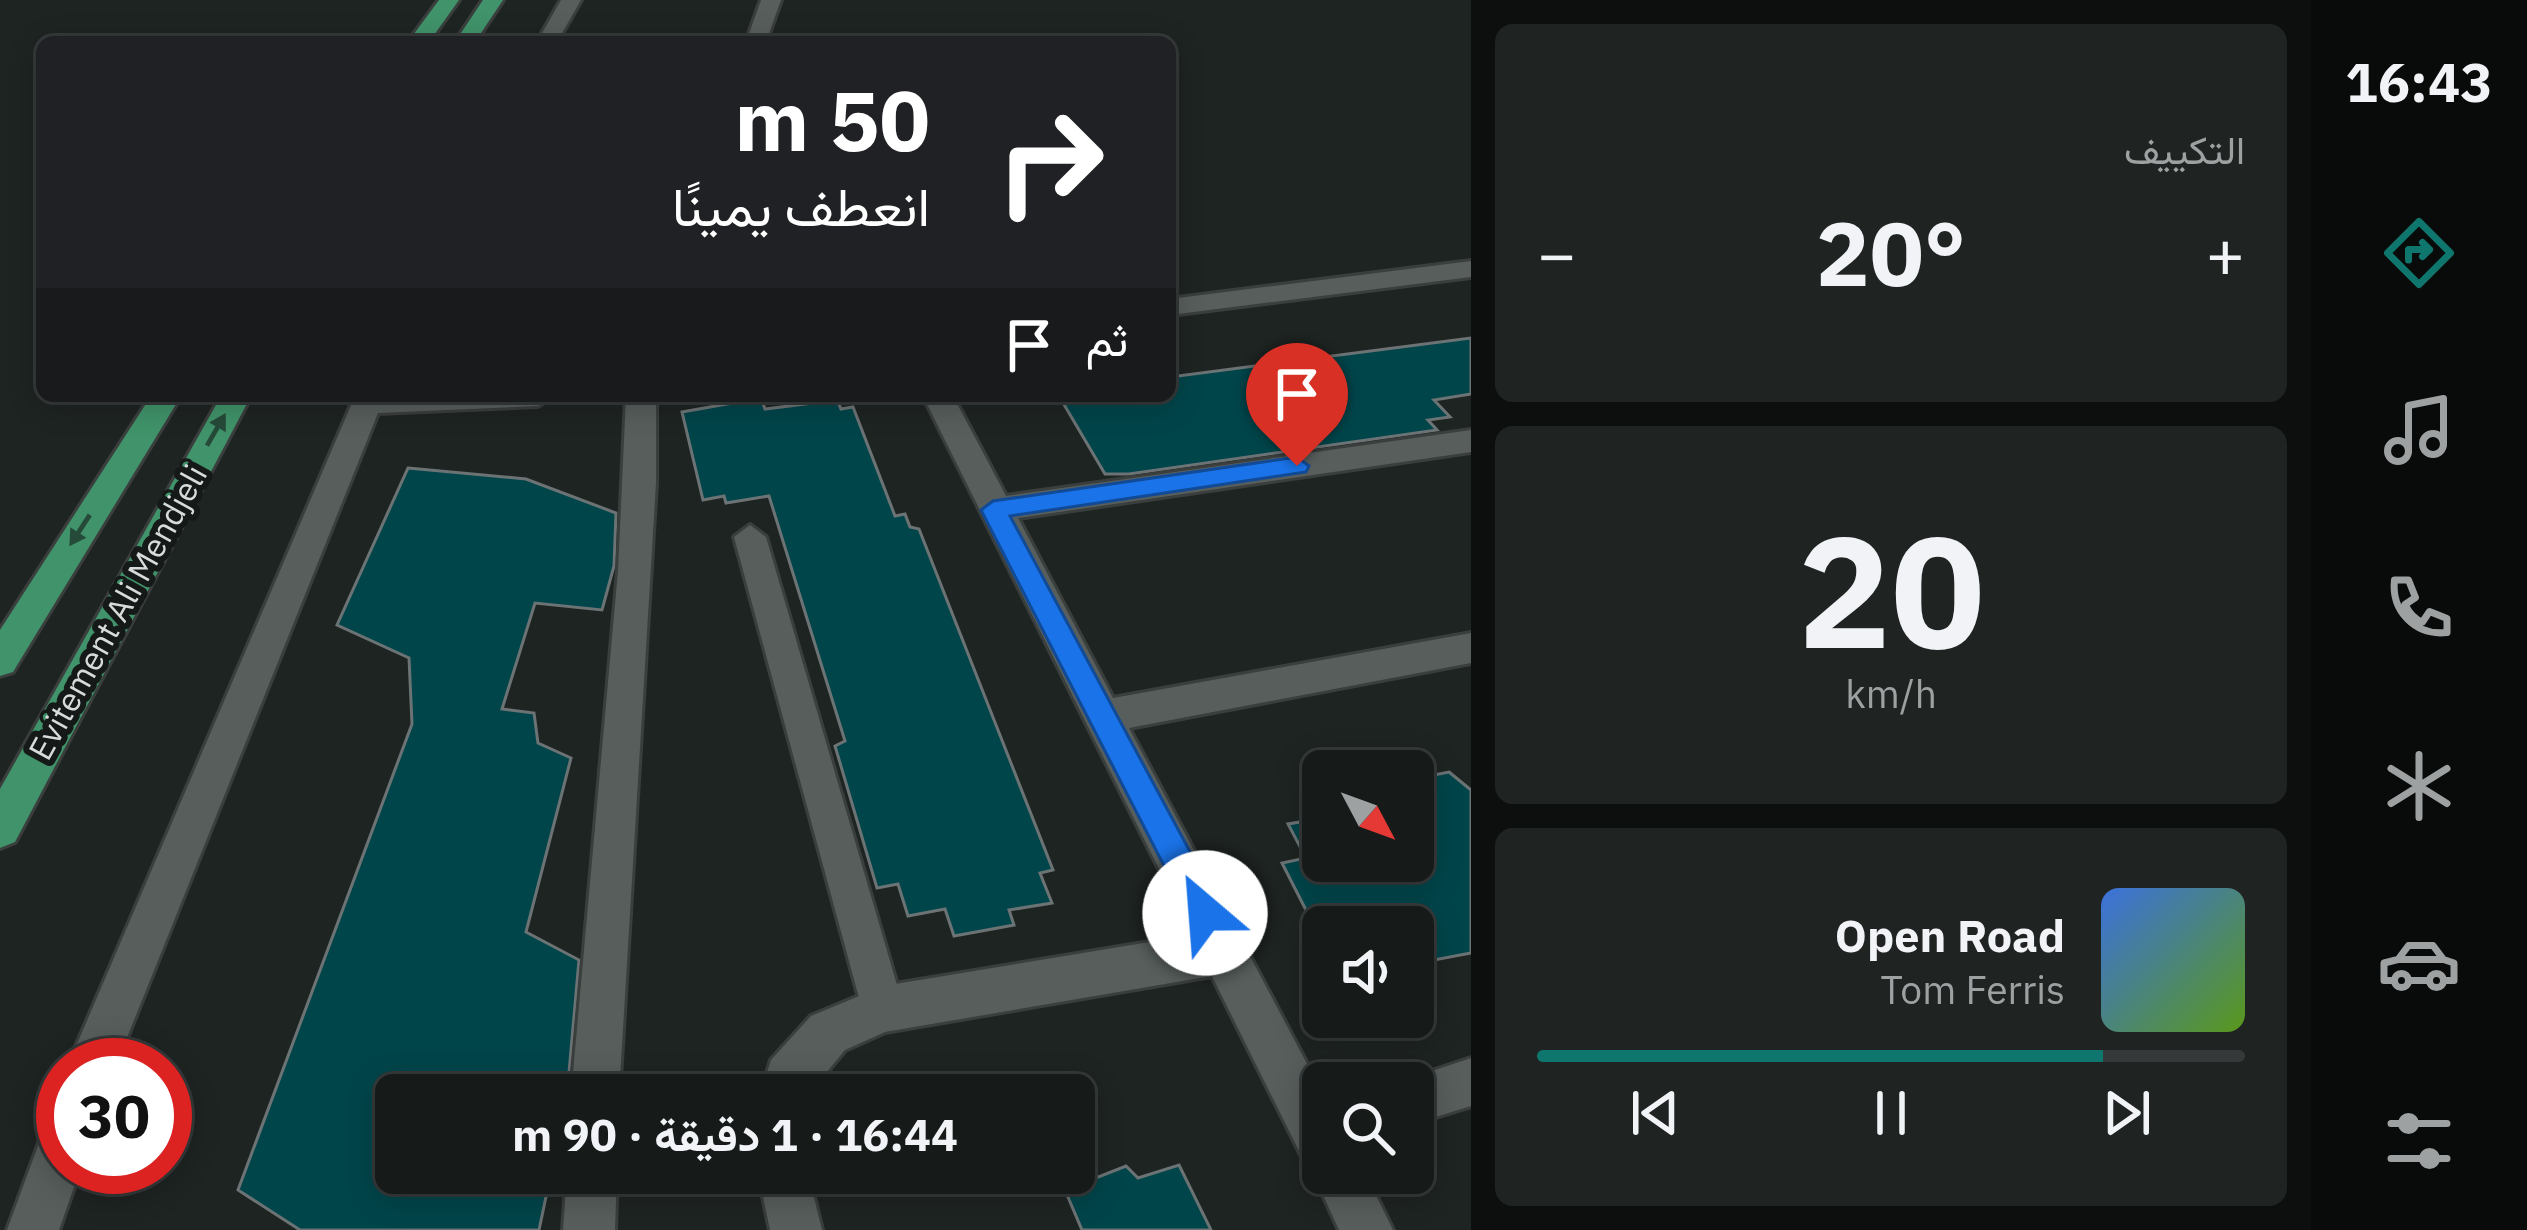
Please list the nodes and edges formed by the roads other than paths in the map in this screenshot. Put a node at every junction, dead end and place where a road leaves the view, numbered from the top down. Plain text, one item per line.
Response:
1 (449, 0) edge
2 (493, 0) edge
3 (571, 0) edge
4 (771, 0) edge
5 (422, 36) edge
6 (468, 36) edge
7 (550, 36) edge
8 (758, 36) edge
9 (1471, 269) edge
10 (1176, 306) edge
11 (162, 402) edge
12 (233, 402) edge
13 (368, 402) edge
14 (641, 402) edge
15 (941, 402) edge
16 (1471, 441) edge
17 (993, 510) junction
18 (750, 537) dead end
19 (1471, 648) edge
20 (0, 661) edge
21 (1106, 716) junction
22 (0, 829) edge
23 (1225, 952) junction
24 (883, 1009) junction
25 (103, 1038) edge
26 (596, 1074) edge
27 (791, 1074) edge
28 (1471, 1082) edge
29 (1434, 1093) edge
30 (1302, 1101) edge
31 (46, 1194) edge
32 (591, 1194) edge
33 (787, 1194) edge
34 (1349, 1194) edge
35 (33, 1230) edge
36 (590, 1230) edge
37 (796, 1230) edge
38 (1367, 1230) edge

1 - 5 highway
2 - 6 highway
3 - 7 street
4 - 8 street
9 - 10 street
11 -> 20 highway, Evitement Ali Mendjeli
22 -> 12 highway, Evitement Ali Mendjeli
13 - 25 street
14 - 26 street
15 - 17 street
16 - 17 street
17 - 21 street
18 - 24 lane
19 - 21 street
21 - 23 street
23 - 24 street
23 - 30 street
24 - 27 street
28 - 29 street
31 - 35 street
32 - 36 street
33 - 37 street
34 - 38 street

